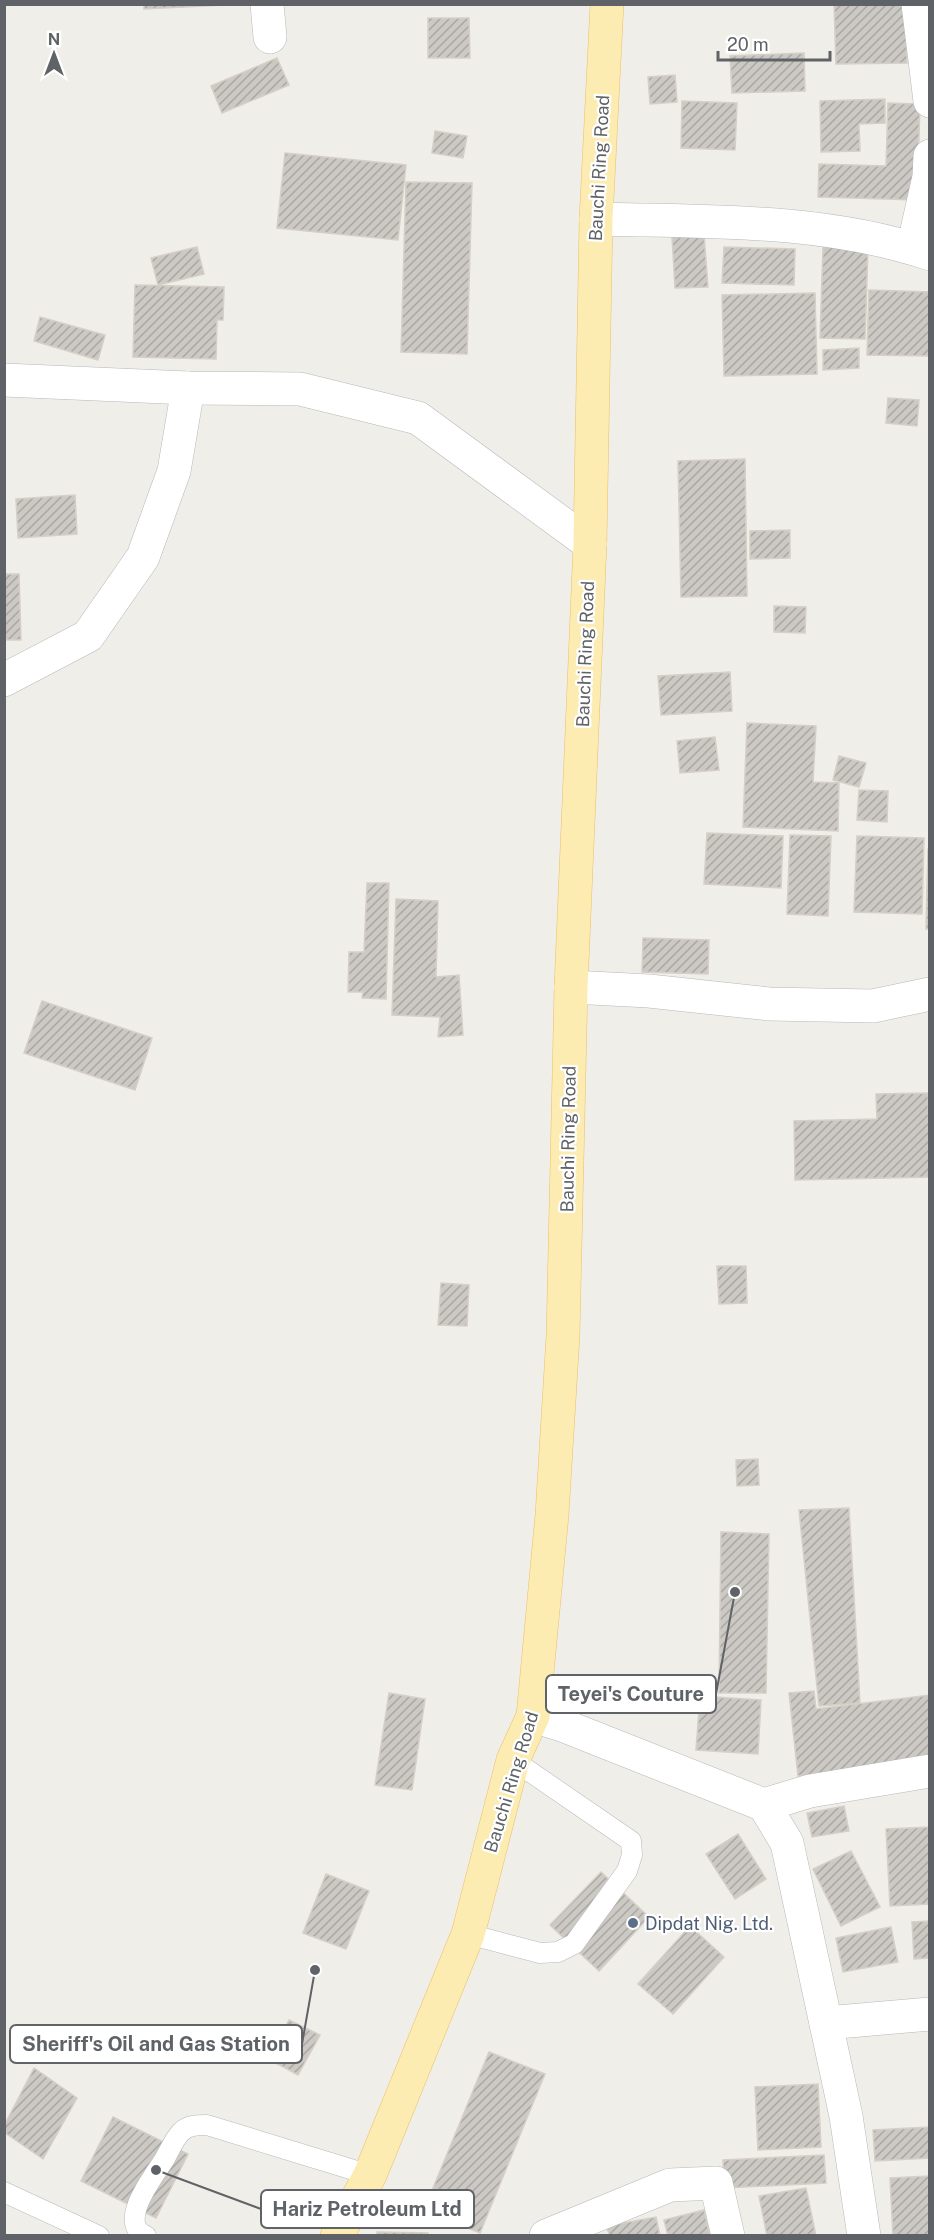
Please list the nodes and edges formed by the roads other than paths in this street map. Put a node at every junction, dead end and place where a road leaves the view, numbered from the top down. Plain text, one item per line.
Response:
1 (267, 4) edge
2 (607, 4) edge
3 (918, 4) edge
4 (270, 37) dead end
5 (930, 101) edge
6 (930, 156) edge
7 (596, 219) junction
8 (921, 251) edge
9 (4, 380) edge
10 (188, 388) junction
11 (590, 544) junction
12 (4, 681) edge
13 (572, 987) junction
14 (930, 994) edge
15 (533, 1716) junction
16 (513, 1760) junction
17 (930, 1771) edge
18 (764, 1805) junction
19 (468, 1934) junction
20 (930, 2014) edge
21 (826, 2023) junction
22 (370, 2175) junction
23 (4, 2192) edge
24 (99, 2235) edge
25 (146, 2235) edge
26 (337, 2235) edge
27 (546, 2235) edge
28 (728, 2235) edge
29 (864, 2235) edge

1 - 4 street
2 - 7 main road, Bauchi Ring Road
3 - 5 street
6 - 8 street
7 - 8 street
7 - 11 main road, Bauchi Ring Road
9 - 10 street
10 - 11 street
10 - 12 street
11 - 13 main road, Bauchi Ring Road
13 - 14 street
13 - 15 main road, Bauchi Ring Road
15 - 16 main road, Bauchi Ring Road
15 - 18 street
16 - 19 main road, Bauchi Ring Road
16 - 19 lane
17 - 18 street
18 - 21 street
19 - 22 main road, Bauchi Ring Road
20 - 21 street
21 - 29 street
22 - 25 lane
22 - 26 main road, Bauchi Ring Road
23 - 24 lane
27 - 28 street

